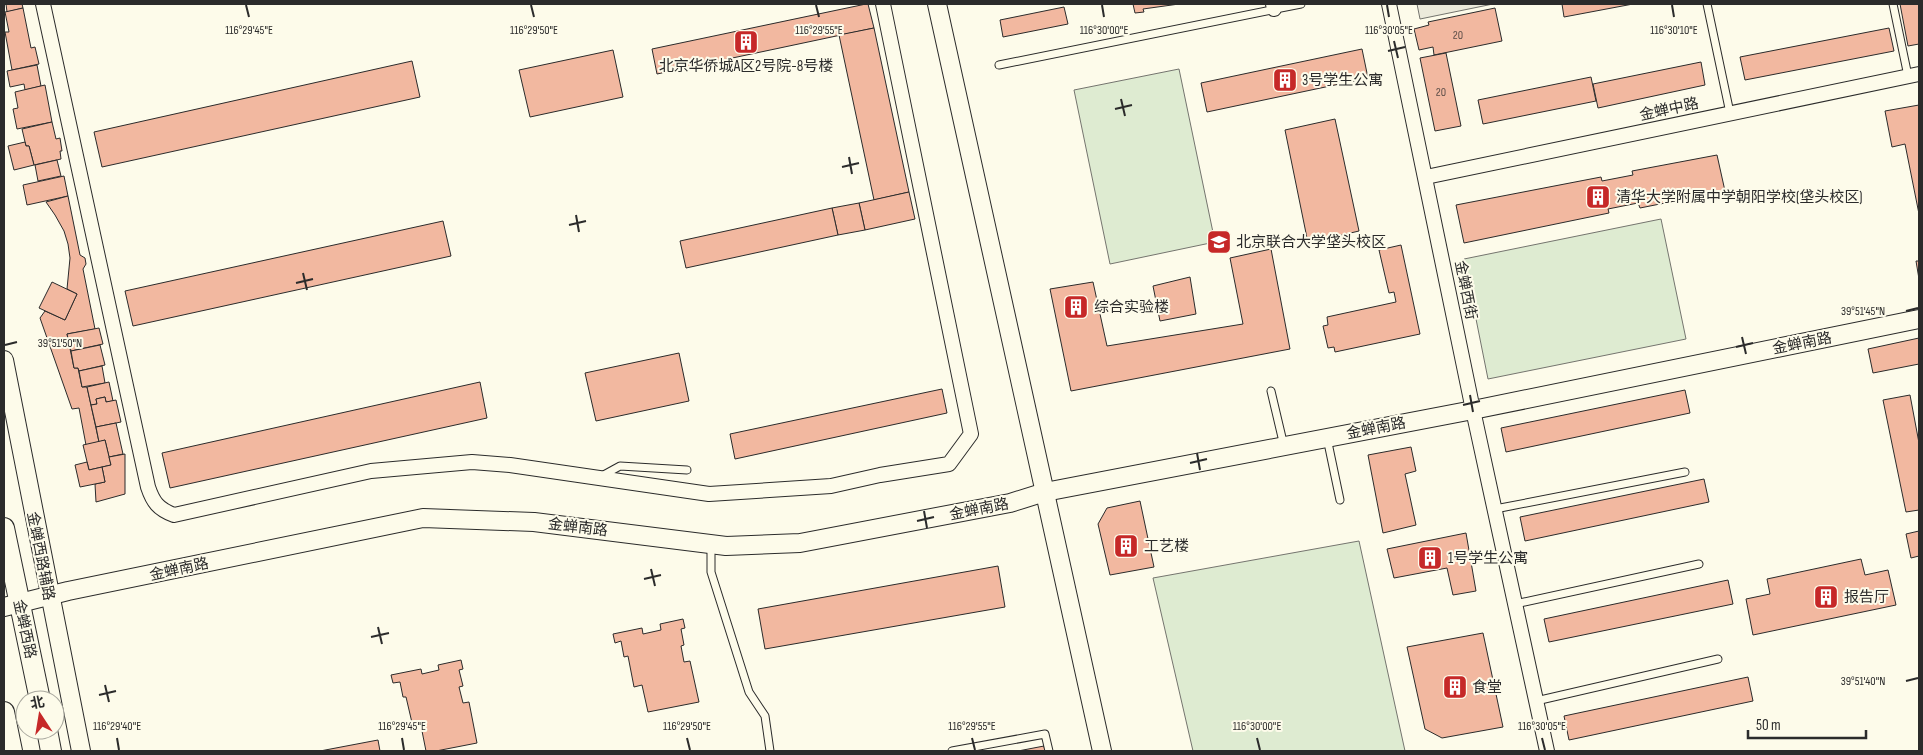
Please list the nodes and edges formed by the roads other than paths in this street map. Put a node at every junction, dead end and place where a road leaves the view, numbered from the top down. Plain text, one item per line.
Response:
1 (43, 4) edge
2 (883, 4) edge
3 (937, 4) edge
4 (1300, 4) edge
5 (1389, 4) edge
6 (1707, 4) edge
7 (1893, 4) edge
8 (1273, 6) edge
9 (998, 65) dead end
10 (1914, 75) edge
11 (1730, 113) junction
12 (1426, 177) junction
13 (1919, 320) edge
14 (4, 360) edge
15 (1271, 391) dead end
16 (1473, 410) junction
17 (1327, 438) junction
18 (1284, 446) junction
19 (687, 470) dead end
20 (1686, 472) dead end
21 (597, 478) junction
22 (1045, 492) junction
23 (1340, 500) dead end
24 (1494, 509) junction
25 (4, 528) edge
26 (711, 545) junction
27 (1699, 564) dead end
28 (49, 596) junction
29 (1515, 604) junction
30 (12, 605) edge
31 (1718, 659) dead end
32 (37, 690) edge
33 (1536, 701) junction
34 (4, 712) edge
35 (12, 751) edge
36 (81, 751) edge
37 (770, 751) edge
38 (952, 751) edge
39 (1049, 751) edge
40 (1102, 751) edge
41 (1547, 751) edge

1 - 21 street
2 - 21 street
3 - 22 street
4 - 8 lane
5 - 12 street, 金蝉西街
6 - 11 lane
7 - 10 lane
8 - 9 lane
10 - 11 street, 金蝉中路
11 - 12 street, 金蝉中路
12 - 16 street, 金蝉西街
13 - 16 street, 金蝉南路
14 - 28 street, 金蝉西路辅路
15 - 18 lane
16 - 17 street, 金蝉南路
16 - 24 street, 金蝉西街
17 - 18 street, 金蝉南路
17 - 23 lane
18 - 22 street, 金蝉南路
19 - 21 lane
20 - 24 lane
22 - 26 street, 金蝉南路
22 - 40 street
24 - 29 street, 金蝉西街
25 - 30 main road, 金蝉西路
26 - 28 street, 金蝉南路
26 - 37 lane
27 - 29 lane
28 - 30 street, 金蝉南路
28 - 36 street, 金蝉西路辅路
29 - 33 street, 金蝉西街
30 - 32 main road, 金蝉西路
31 - 33 lane
33 - 41 street, 金蝉西街
34 - 35 main road
38 - 39 lane

